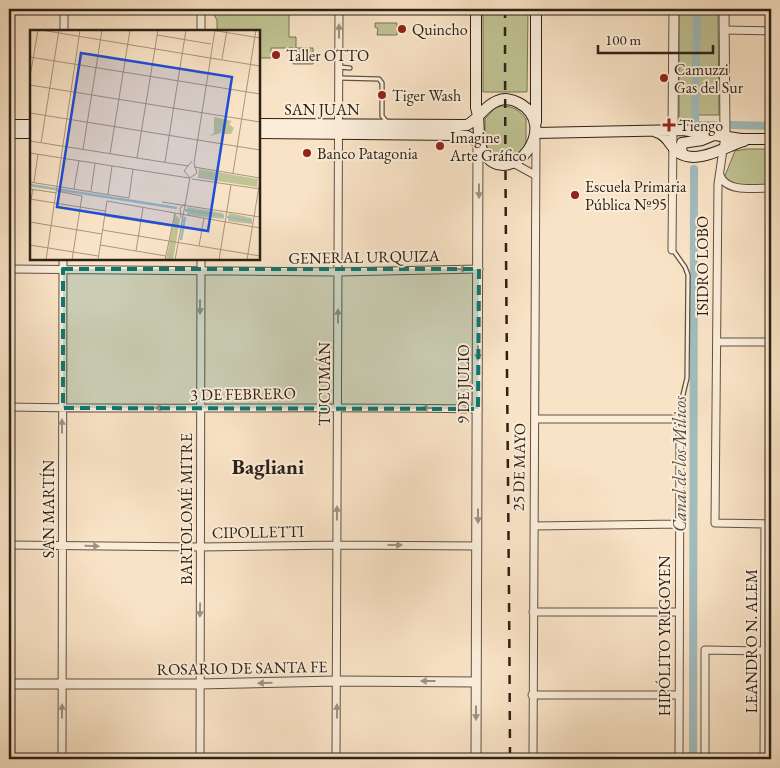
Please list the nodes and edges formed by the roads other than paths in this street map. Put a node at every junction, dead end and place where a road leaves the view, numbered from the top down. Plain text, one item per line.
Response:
1 (64, 9) edge
2 (201, 9) edge
3 (339, 9) edge
4 (476, 9) edge
5 (536, 9) edge
6 (674, 9) edge
7 (724, 9) edge
8 (64, 30) edge
9 (201, 30) edge
10 (724, 30) junction
11 (771, 31) edge
12 (338, 67) junction
13 (350, 68) dead end
14 (338, 78) junction
15 (478, 115) junction
16 (260, 124) edge
17 (389, 124) junction
18 (9, 125) edge
19 (30, 125) edge
20 (338, 129) junction
21 (650, 130) junction
22 (673, 130) junction
23 (9, 133) edge
24 (30, 133) edge
25 (260, 133) edge
26 (536, 133) junction
27 (721, 135) junction
28 (750, 139) junction
29 (771, 139) edge
30 (478, 142) junction
31 (673, 148) junction
32 (724, 148) junction
33 (684, 155) junction
34 (513, 163) junction
35 (719, 173) junction
36 (535, 176) junction
37 (771, 188) edge
38 (672, 250) joint
39 (63, 260) edge
40 (200, 260) edge
41 (9, 269) edge
42 (63, 269) junction
43 (479, 269) junction
44 (200, 271) junction
45 (338, 272) junction
46 (717, 342) junction
47 (771, 342) edge
48 (338, 407) junction
49 (9, 408) edge
50 (62, 408) junction
51 (200, 408) junction
52 (478, 409) junction
53 (535, 419) junction
54 (680, 420) junction
55 (680, 524) junction
56 (768, 524) edge
57 (534, 526) junction
58 (337, 545) junction
59 (9, 546) edge
60 (62, 546) junction
61 (477, 546) junction
62 (200, 547) junction
63 (533, 612) junction
64 (679, 612) junction
65 (768, 650) edge
66 (337, 681) junction
67 (476, 682) junction
68 (9, 684) edge
69 (62, 684) junction
70 (199, 684) junction
71 (532, 695) junction
72 (679, 695) junction
73 (62, 759) edge
74 (200, 759) edge
75 (336, 759) edge
76 (476, 759) edge
77 (533, 759) edge
78 (679, 759) edge
79 (705, 759) edge
80 (764, 759) edge

1 - 8 street
2 - 9 street
12 -> 3 street, TUCUMÁN
4 - 15 main road, 9 DE JULIO
5 - 26 main road, 25 DE MAYO
6 - 22 street, HIPÓLITO YRIGOYEN
7 - 10 street, ISIDRO LOBO
10 - 11 street
10 - 27 street, ISIDRO LOBO
12 - 13 lane
12 - 14 street, TUCUMÁN
14 - 17 lane
14 - 20 street, TUCUMÁN
15 - 17 main road, SAN JUAN
15 - 26 main road, SAN JUAN
15 - 30 main road, 9 DE JULIO
16 - 20 main road, SAN JUAN
17 - 20 main road, SAN JUAN
18 - 19 main road
20 - 25 main road, SAN JUAN
20 - 30 main road, SAN JUAN
20 - 45 street, TUCUMÁN
21 - 22 main road
21 - 26 main road
21 - 31 main road
22 - 27 main road
22 - 31 street, HIPÓLITO YRIGOYEN
23 - 24 main road
26 - 34 main road
26 - 36 street, 25 DE MAYO
27 - 28 main road
27 - 32 street, ISIDRO LOBO
27 - 33 main road
28 - 29 main road
28 - 32 main road
30 - 34 main road
30 -> 43 street, 9 DE JULIO
31 - 33 main road
31 - 38 street, HIPÓLITO YRIGOYEN
32 - 33 main road
32 - 35 street, ISIDRO LOBO
34 - 36 street
35 - 37 street
35 - 46 street, ISIDRO LOBO
36 - 53 street, 25 DE MAYO
38 - 54 lane, HIPÓLITO YRIGOYEN
39 - 42 street, SAN MARTÍN
40 - 44 street, BARTOLOMÉ MITRE
41 - 42 street, GENERAL URQUIZA
42 - 44 street, GENERAL URQUIZA
42 - 50 street, SAN MARTÍN
45 -> 43 street, GENERAL URQUIZA
43 -> 52 street, 9 DE JULIO
44 - 45 street, GENERAL URQUIZA
44 -> 51 street, BARTOLOMÉ MITRE
48 -> 45 street, TUCUMÁN
46 - 47 street
46 - 56 street, ISIDRO LOBO
48 - 51 street, 3 DE FEBRERO
52 -> 48 street, 3 DE FEBRERO
58 -> 48 street, TUCUMÁN
49 - 50 street, 3 DE FEBRERO
51 -> 50 street, 3 DE FEBRERO
60 -> 50 street, SAN MARTÍN
51 - 62 street, BARTOLOMÉ MITRE
52 -> 61 street, 9 DE JULIO
53 - 54 street
53 - 57 street, 25 DE MAYO
54 - 55 street, HIPÓLITO YRIGOYEN
55 - 57 street
55 - 64 street, HIPÓLITO YRIGOYEN
56 - 65 street, LEANDRO N. ALEM
57 - 63 street, 25 DE MAYO
58 -> 61 street, CIPOLLETTI
58 - 62 street, CIPOLLETTI
58 - 66 street, TUCUMÁN
59 - 60 street, CIPOLLETTI
60 -> 62 street, CIPOLLETTI
60 - 69 street, SAN MARTÍN
61 - 67 street, 9 DE JULIO
62 -> 70 street, BARTOLOMÉ MITRE
63 - 64 street
63 - 71 street, 25 DE MAYO
64 - 72 street, HIPÓLITO YRIGOYEN
65 - 79 street
65 - 80 street, LEANDRO N. ALEM
67 -> 66 street, ROSARIO DE SANTA FE
66 -> 70 street, ROSARIO DE SANTA FE
75 -> 66 street, TUCUMÁN
67 -> 76 street, 9 DE JULIO
68 - 69 street, ROSARIO DE SANTA FE
69 - 70 street, ROSARIO DE SANTA FE
73 -> 69 street, SAN MARTÍN
70 - 74 street, BARTOLOMÉ MITRE
71 - 72 street
71 - 77 street, 25 DE MAYO
72 - 78 street, HIPÓLITO YRIGOYEN

